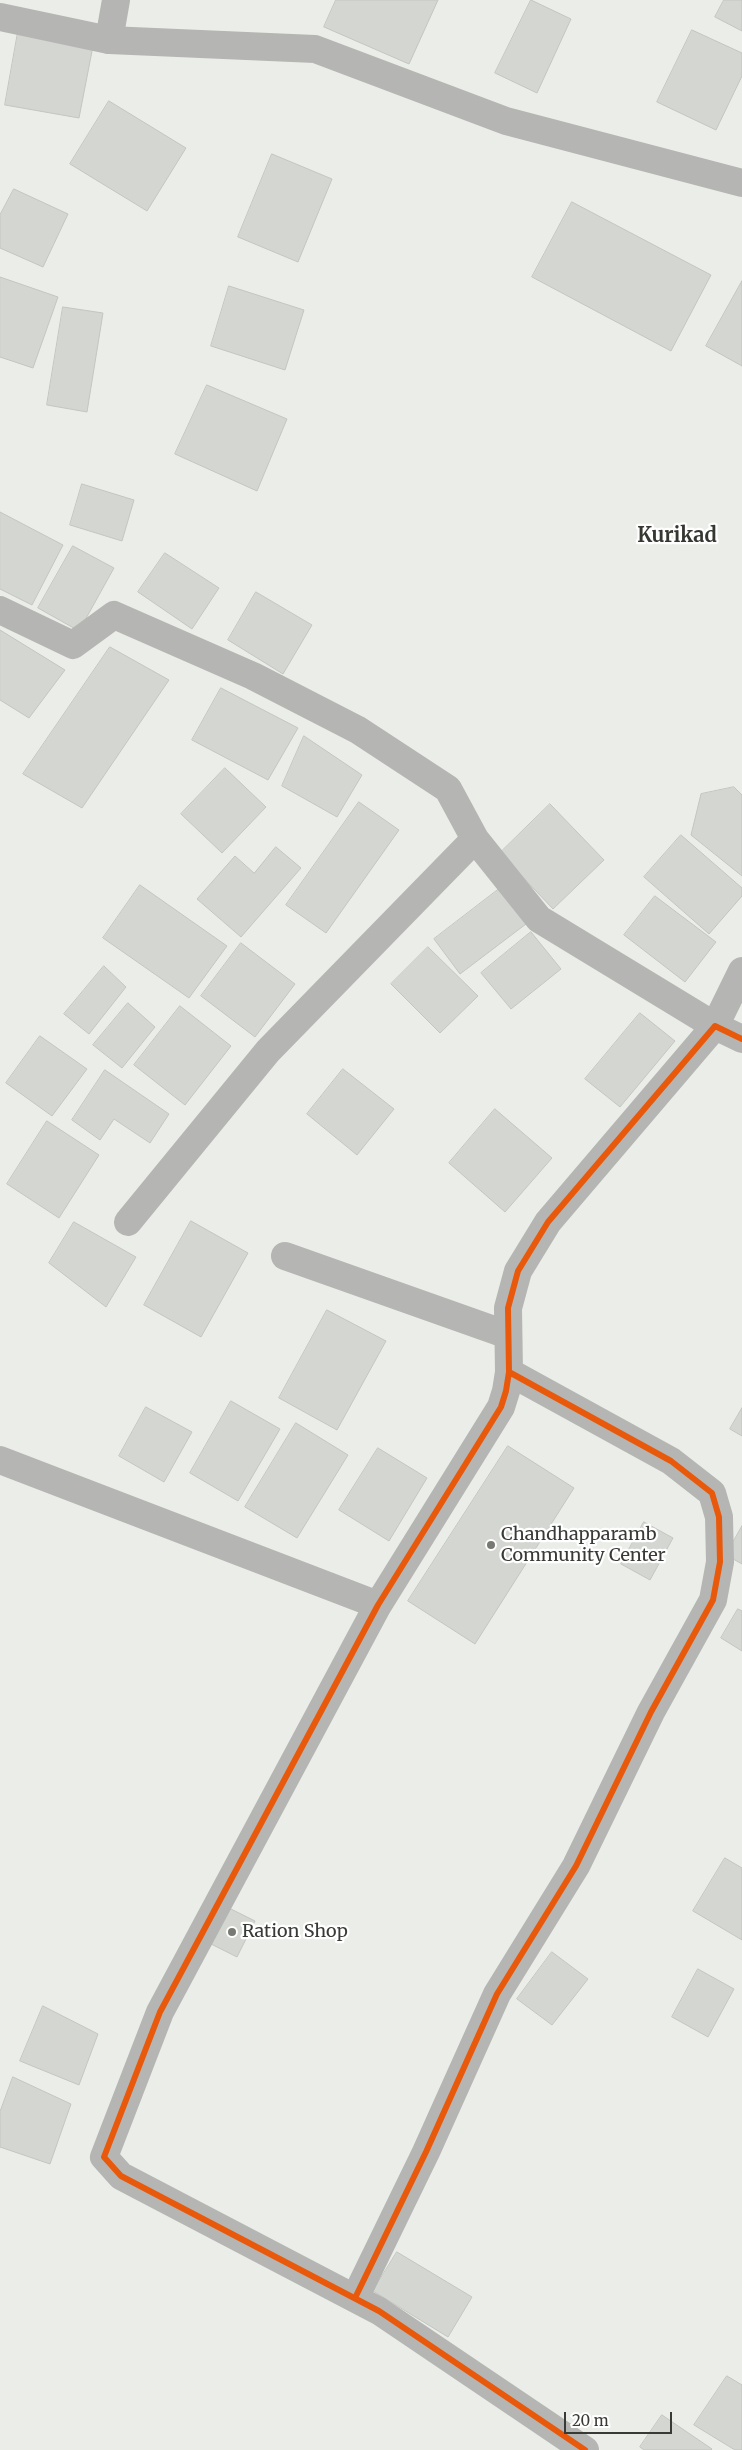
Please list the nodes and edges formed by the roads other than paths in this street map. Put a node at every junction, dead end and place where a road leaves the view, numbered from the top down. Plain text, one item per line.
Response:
1 (116, 0) edge
2 (0, 17) edge
3 (109, 40) junction
4 (742, 183) edge
5 (0, 610) edge
6 (475, 839) junction
7 (742, 971) edge
8 (715, 1026) junction
9 (742, 1039) edge
10 (128, 1222) dead end
11 (285, 1256) dead end
12 (508, 1335) junction
13 (509, 1372) junction
14 (0, 1460) edge
15 (378, 1605) junction
16 (355, 2298) junction
17 (585, 2450) edge

1 - 3 street
2 - 3 street
3 - 4 street
5 - 6 street
6 - 8 street
6 - 10 street
7 - 8 street
8 - 9 street
8 - 12 street
11 - 12 street
12 - 13 street
13 - 15 street
13 - 16 street
14 - 15 street
15 - 16 street
16 - 17 street

